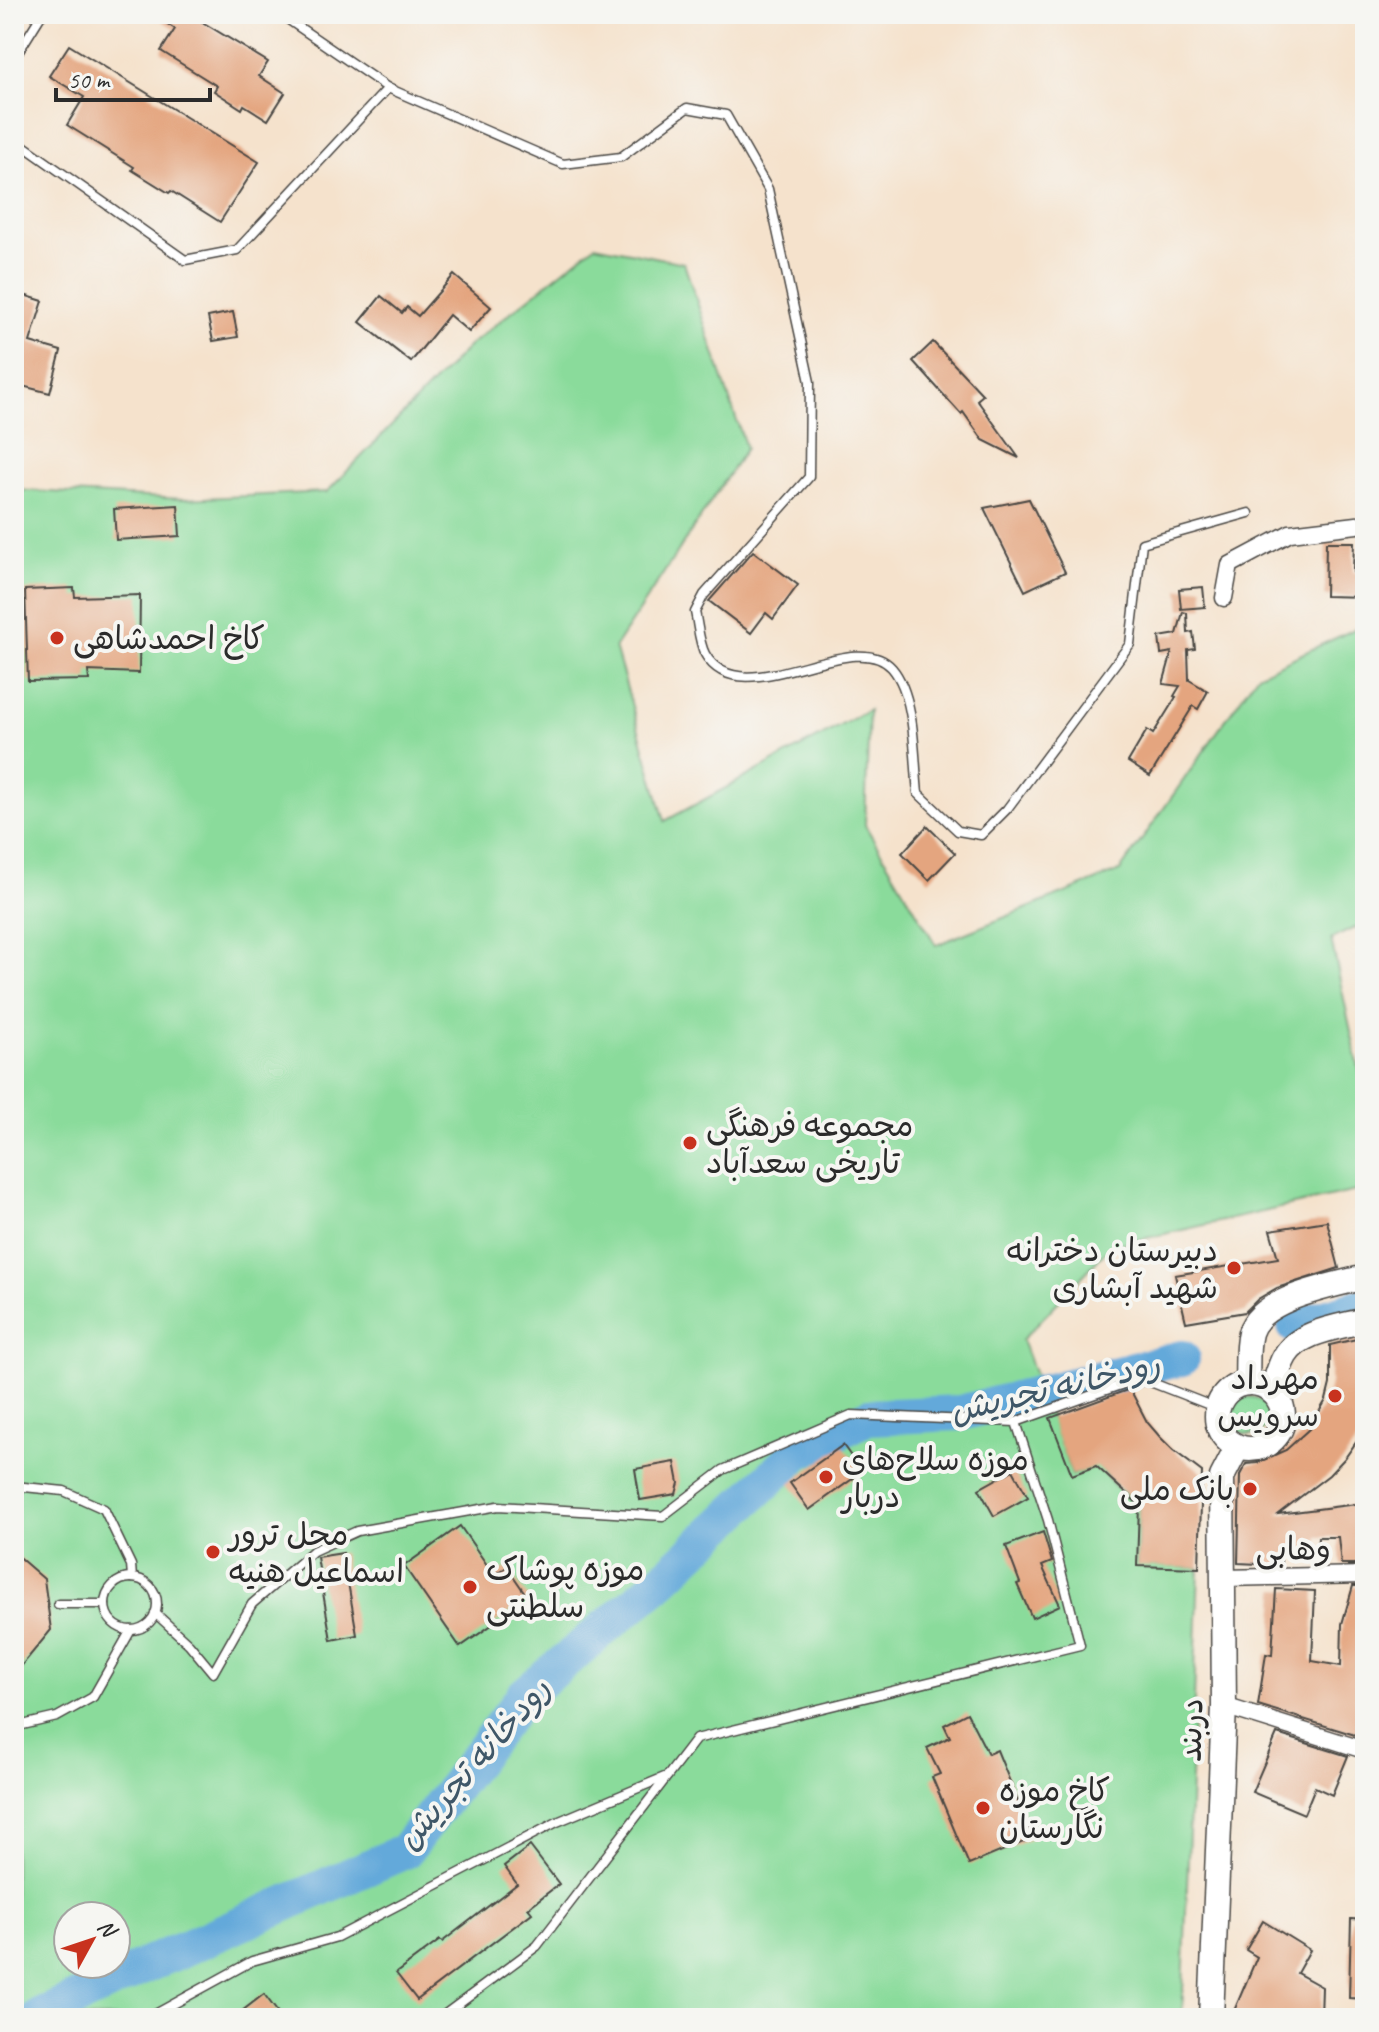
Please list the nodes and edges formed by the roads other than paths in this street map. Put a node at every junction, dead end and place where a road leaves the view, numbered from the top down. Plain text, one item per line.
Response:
1 (42, 14) edge
2 (280, 14) edge
3 (14, 59) edge
4 (388, 88) junction
5 (14, 139) edge
6 (1249, 513) dead end
7 (1365, 524) edge
8 (1224, 598) dead end
9 (1365, 1277) edge
10 (1365, 1320) edge
11 (1247, 1383) junction
12 (1272, 1392) junction
13 (1217, 1408) junction
14 (1016, 1422) junction
15 (1237, 1448) junction
16 (14, 1486) edge
17 (1365, 1575) edge
18 (132, 1578) junction
19 (1223, 1578) junction
20 (58, 1604) dead end
21 (105, 1604) junction
22 (155, 1613) junction
23 (131, 1630) junction
24 (1224, 1706) junction
25 (14, 1727) edge
26 (1365, 1739) edge
27 (668, 1775) junction
28 (148, 2018) edge
29 (440, 2018) edge
30 (1211, 2018) edge

1 - 3 lane
2 - 4 lane
4 - 5 lane
4 - 6 lane
7 - 8 street
9 - 11 main road
10 - 12 main road
11 - 12 main road
11 - 13 main road
12 - 15 main road
13 - 14 lane
13 - 15 main road
14 - 22 lane
14 - 27 lane
15 - 19 main road, دربند
16 - 18 lane
17 - 19 street, وهابی
18 - 21 lane
18 - 22 lane
19 - 24 main road, دربند
20 - 21 lane
21 - 23 lane
22 - 23 lane
23 - 25 lane
24 - 26 street
24 - 30 main road, دربند
27 - 28 lane
27 - 29 lane

